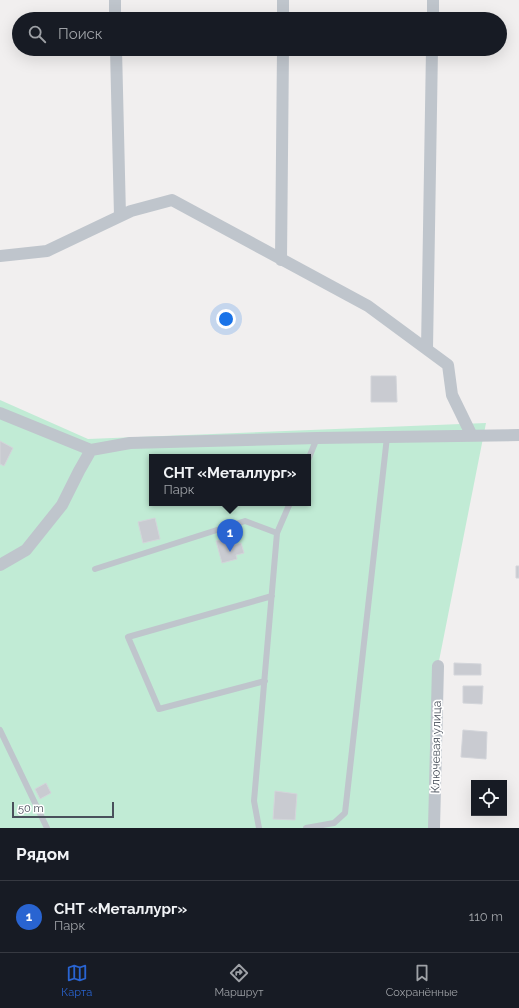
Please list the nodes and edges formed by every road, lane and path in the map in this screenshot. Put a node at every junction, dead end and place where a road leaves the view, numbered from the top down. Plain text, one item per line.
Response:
1 (115, 0) edge
2 (283, 0) edge
3 (433, 0) edge
4 (116, 12) edge
5 (283, 12) edge
6 (433, 12) edge
7 (116, 56) edge
8 (282, 56) edge
9 (432, 56) edge
10 (120, 216) junction
11 (0, 256) edge
12 (281, 260) junction
13 (427, 349) junction
14 (0, 413) edge
15 (519, 435) edge
16 (472, 436) junction
17 (387, 437) junction
18 (317, 438) junction
19 (91, 450) junction
20 (310, 454) edge
21 (289, 506) edge
22 (277, 533) junction
23 (0, 565) edge
24 (95, 569) dead end
25 (272, 596) junction
26 (438, 666) dead end
27 (265, 681) junction
28 (0, 730) edge
29 (47, 828) edge
30 (258, 828) edge
31 (306, 828) edge
32 (434, 828) edge

1 - 4 street
2 - 5 street
3 - 6 street
7 - 10 street
8 - 12 street
9 - 13 street
10 - 11 street
10 - 12 street
12 - 13 street
13 - 16 street
14 - 19 street
15 - 16 street
16 - 17 street
17 - 18 street
17 - 31 lane
18 - 19 street
18 - 20 lane
19 - 23 street
21 - 22 lane
22 - 24 lane
22 - 25 lane
25 - 27 lane
25 - 27 lane
26 - 32 street, Ключевая улица
27 - 30 lane
28 - 29 lane

